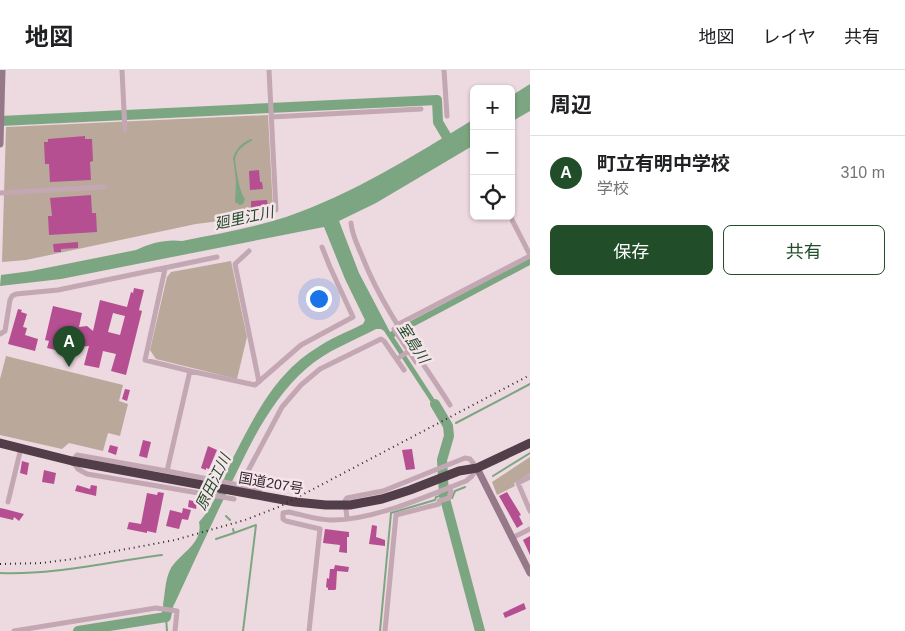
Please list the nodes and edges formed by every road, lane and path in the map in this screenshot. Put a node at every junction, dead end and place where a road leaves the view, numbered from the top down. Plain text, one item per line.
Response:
1 (2, 70) edge
2 (122, 70) edge
3 (269, 70) edge
4 (444, 70) edge
5 (421, 109) dead end
6 (271, 111) junction
7 (447, 116) dead end
8 (1, 121) edge
9 (125, 131) dead end
10 (0, 144) edge
11 (104, 186) dead end
12 (0, 193) edge
13 (276, 210) dead end
14 (512, 220) edge
15 (351, 224) dead end
16 (322, 247) dead end
17 (249, 251) dead end
18 (530, 255) edge
19 (217, 257) dead end
20 (165, 269) junction
21 (396, 327) junction
22 (0, 334) edge
23 (401, 335) junction
24 (409, 350) junction
25 (397, 359) junction
26 (416, 362) dead end
27 (190, 370) junction
28 (404, 370) dead end
29 (259, 382) junction
30 (450, 405) dead end
31 (0, 443) edge
32 (530, 443) edge
33 (21, 448) junction
34 (72, 460) junction
35 (477, 468) junction
36 (167, 471) junction
37 (530, 477) edge
38 (250, 487) junction
39 (449, 487) junction
40 (260, 489) dead end
41 (234, 499) dead end
42 (8, 502) dead end
43 (530, 511) edge
44 (347, 518) junction
45 (530, 529) edge
46 (512, 538) junction
47 (530, 573) edge
48 (14, 631) edge
49 (174, 631) edge
50 (309, 631) edge
51 (386, 631) edge

1 - 8 main road
2 - 9 street
3 - 6 street
4 - 7 street
5 - 6 street
6 - 13 street
8 - 10 main road
11 - 12 street
14 - 18 street
15 - 21 street
16 - 29 street
17 - 29 street
18 - 21 street
19 - 20 street
20 - 22 street
20 - 27 street
21 - 23 street
23 - 24 street
23 - 30 street
24 - 25 street
24 - 26 street
25 - 28 street
25 - 38 street
27 - 29 street
27 - 36 street
31 - 33 highway, 国道207号
32 - 35 highway, 国道207号
33 - 34 highway, 国道207号
33 - 42 street
34 - 35 highway, 国道207号
34 - 36 street
34 - 41 street
35 - 39 street
35 - 44 street
35 - 46 main road
36 - 38 street
37 - 43 street
38 - 40 street
39 - 44 street
39 - 51 street
44 - 50 street
45 - 46 street
46 - 47 main road
48 - 49 street

